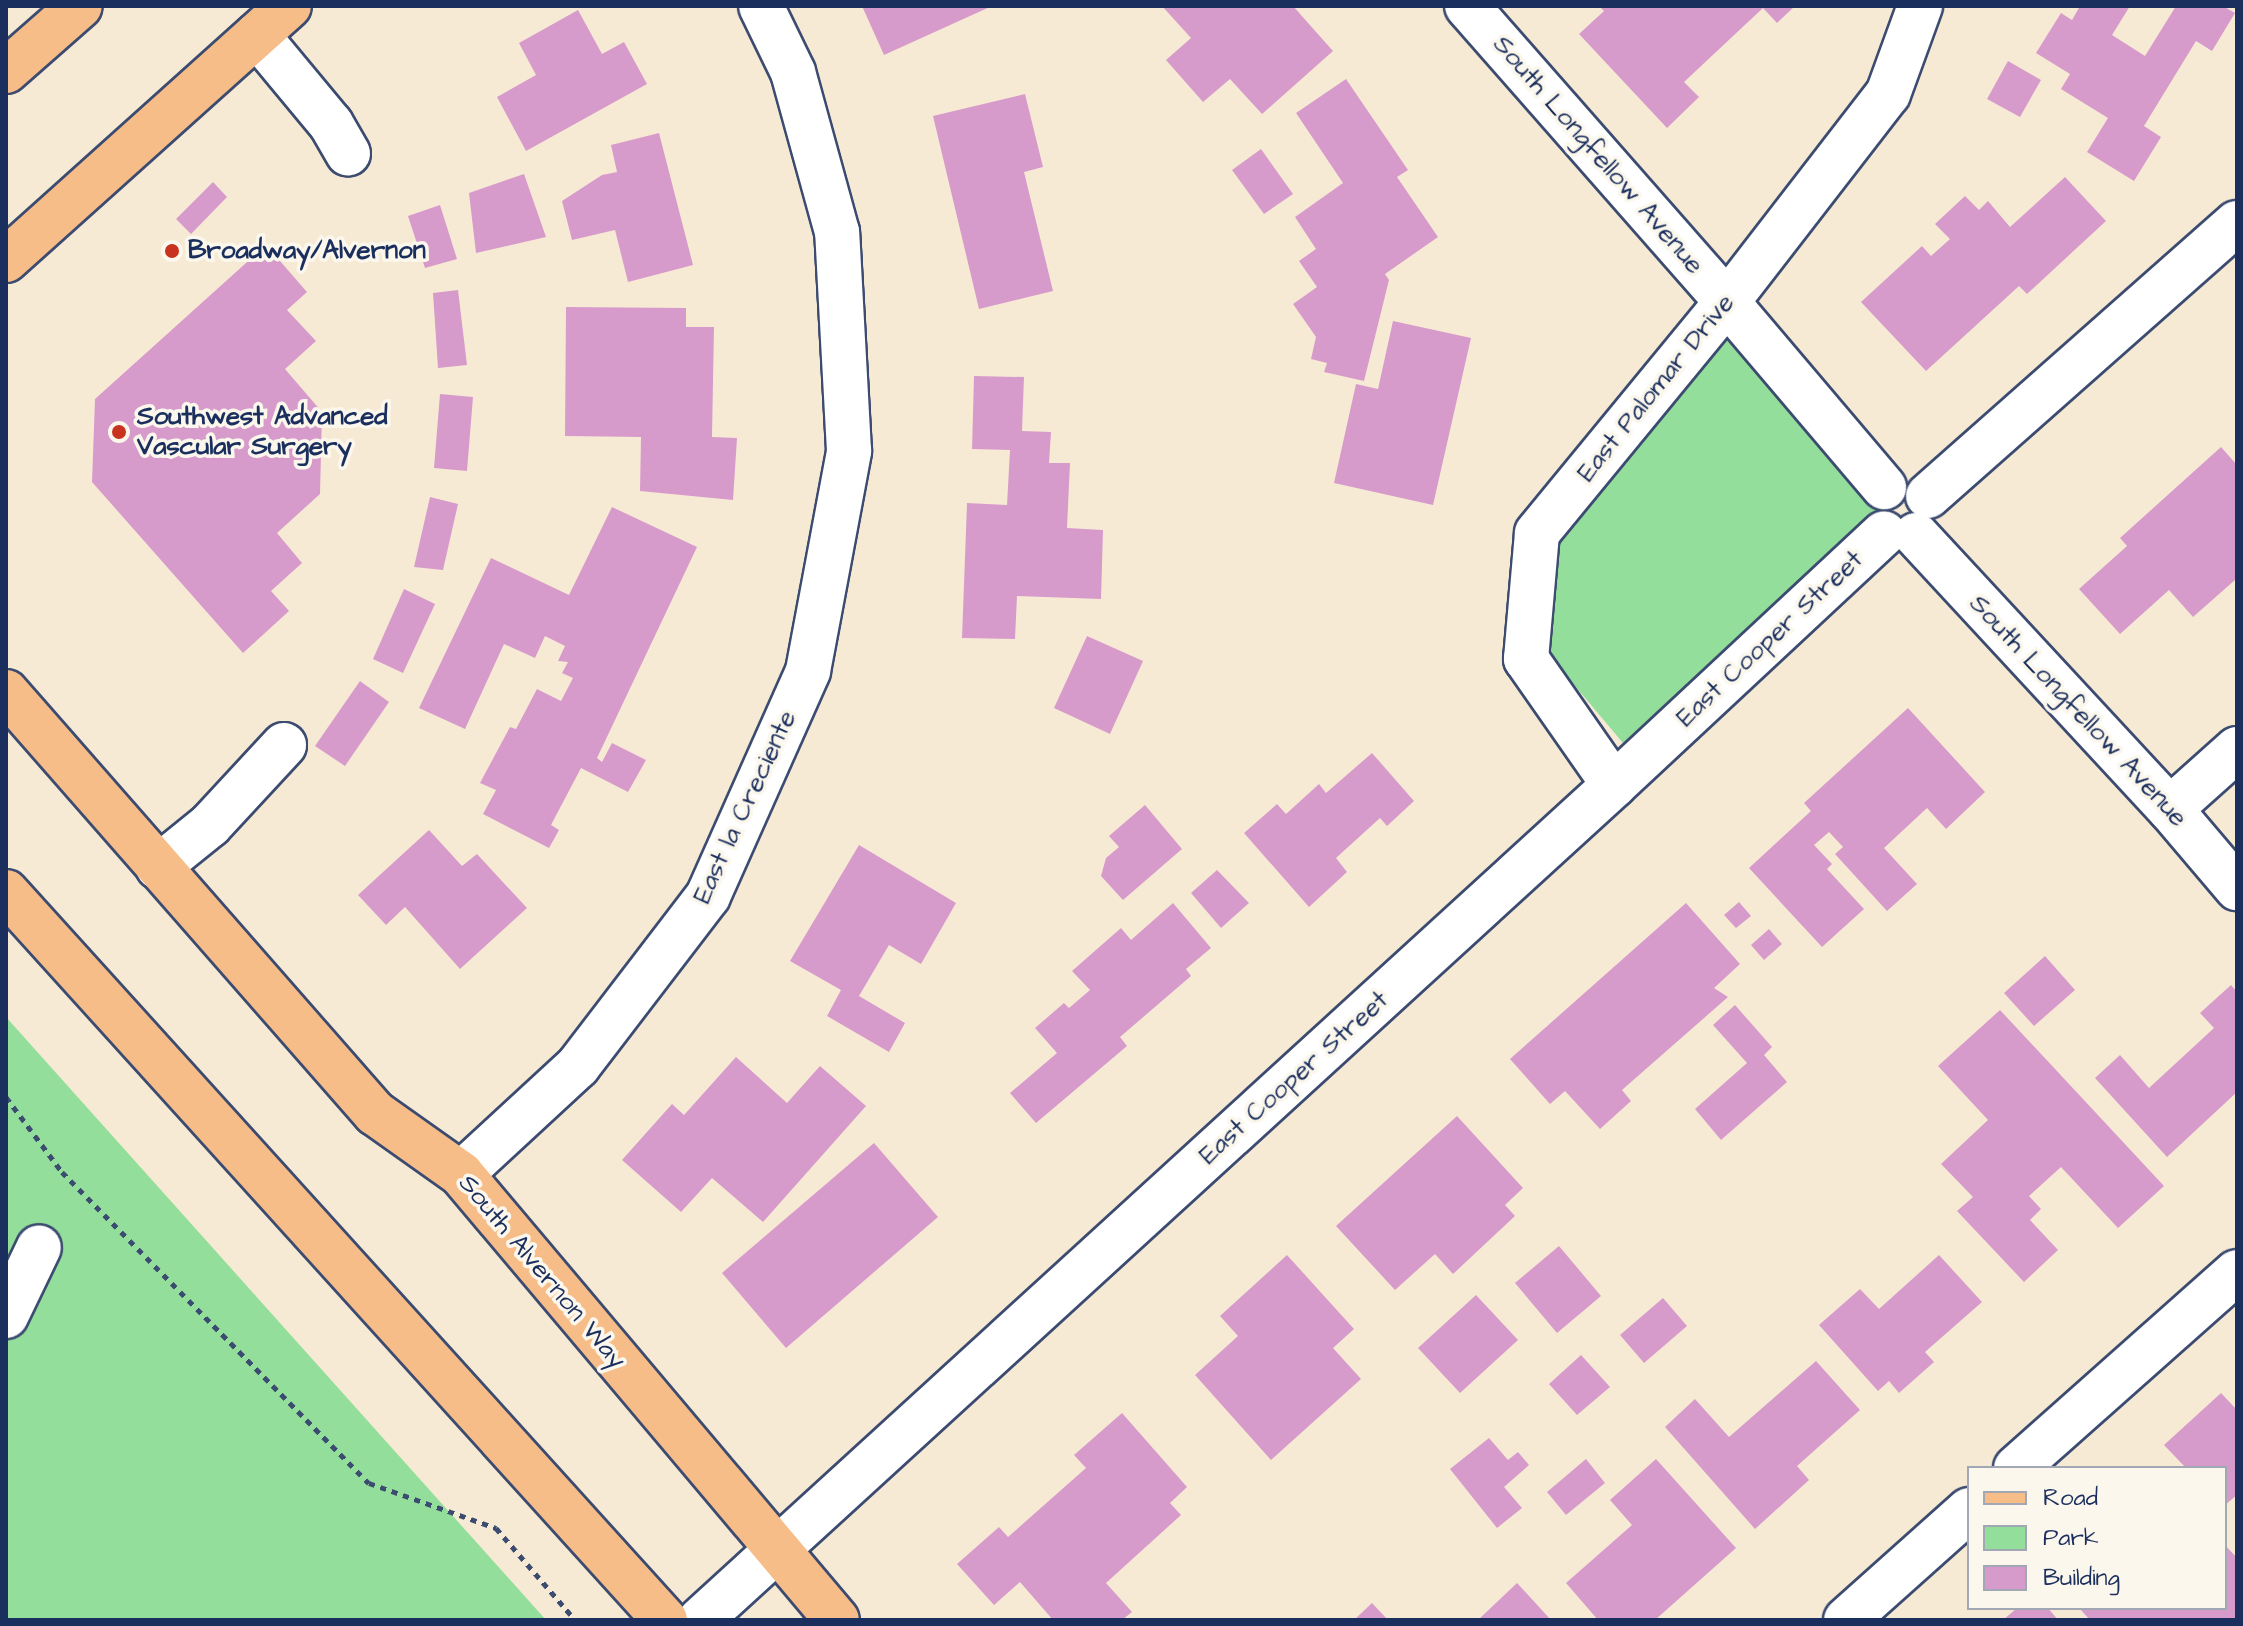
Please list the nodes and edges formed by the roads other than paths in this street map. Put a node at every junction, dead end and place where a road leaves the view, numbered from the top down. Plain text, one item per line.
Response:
1 (80, 6) edge
2 (289, 6) edge
3 (761, 6) edge
4 (1467, 6) edge
5 (1920, 6) edge
6 (257, 35) junction
7 (6, 71) edge
8 (348, 153) dead end
9 (2237, 223) edge
10 (6, 260) edge
11 (1727, 302) junction
12 (1909, 522) junction
13 (6, 692) edge
14 (284, 745) dead end
15 (2237, 749) edge
16 (1614, 785) junction
17 (2170, 809) junction
18 (158, 867) junction
19 (2237, 888) edge
20 (6, 892) edge
21 (461, 1174) junction
22 (39, 1247) dead end
23 (2237, 1272) edge
24 (6, 1316) edge
25 (2018, 1466) edge
26 (1967, 1512) edge
27 (775, 1551) junction
28 (665, 1620) edge
29 (700, 1620) edge
30 (837, 1620) edge
31 (1846, 1620) edge

1 - 7 main road
2 - 6 main road
3 - 21 street, East la Creciente
4 - 11 street, South Longfellow Avenue
5 - 11 street, East Palomar Drive
6 - 8 street
6 - 10 main road
9 - 12 street, East Cooper Street
11 - 12 street, South Longfellow Avenue
11 - 16 street, East Palomar Drive
12 - 16 street, East Cooper Street
12 - 17 street, South Longfellow Avenue
13 - 18 main road, South Alvernon Way
14 - 18 street
15 - 17 street
16 - 27 street, East Cooper Street
17 - 19 street, South Longfellow Avenue
18 - 21 main road, South Alvernon Way
20 - 28 main road
21 - 27 main road, South Alvernon Way
22 - 24 street
23 - 25 street
26 - 31 street
27 - 29 street, East Cooper Street
27 - 30 main road, South Alvernon Way

